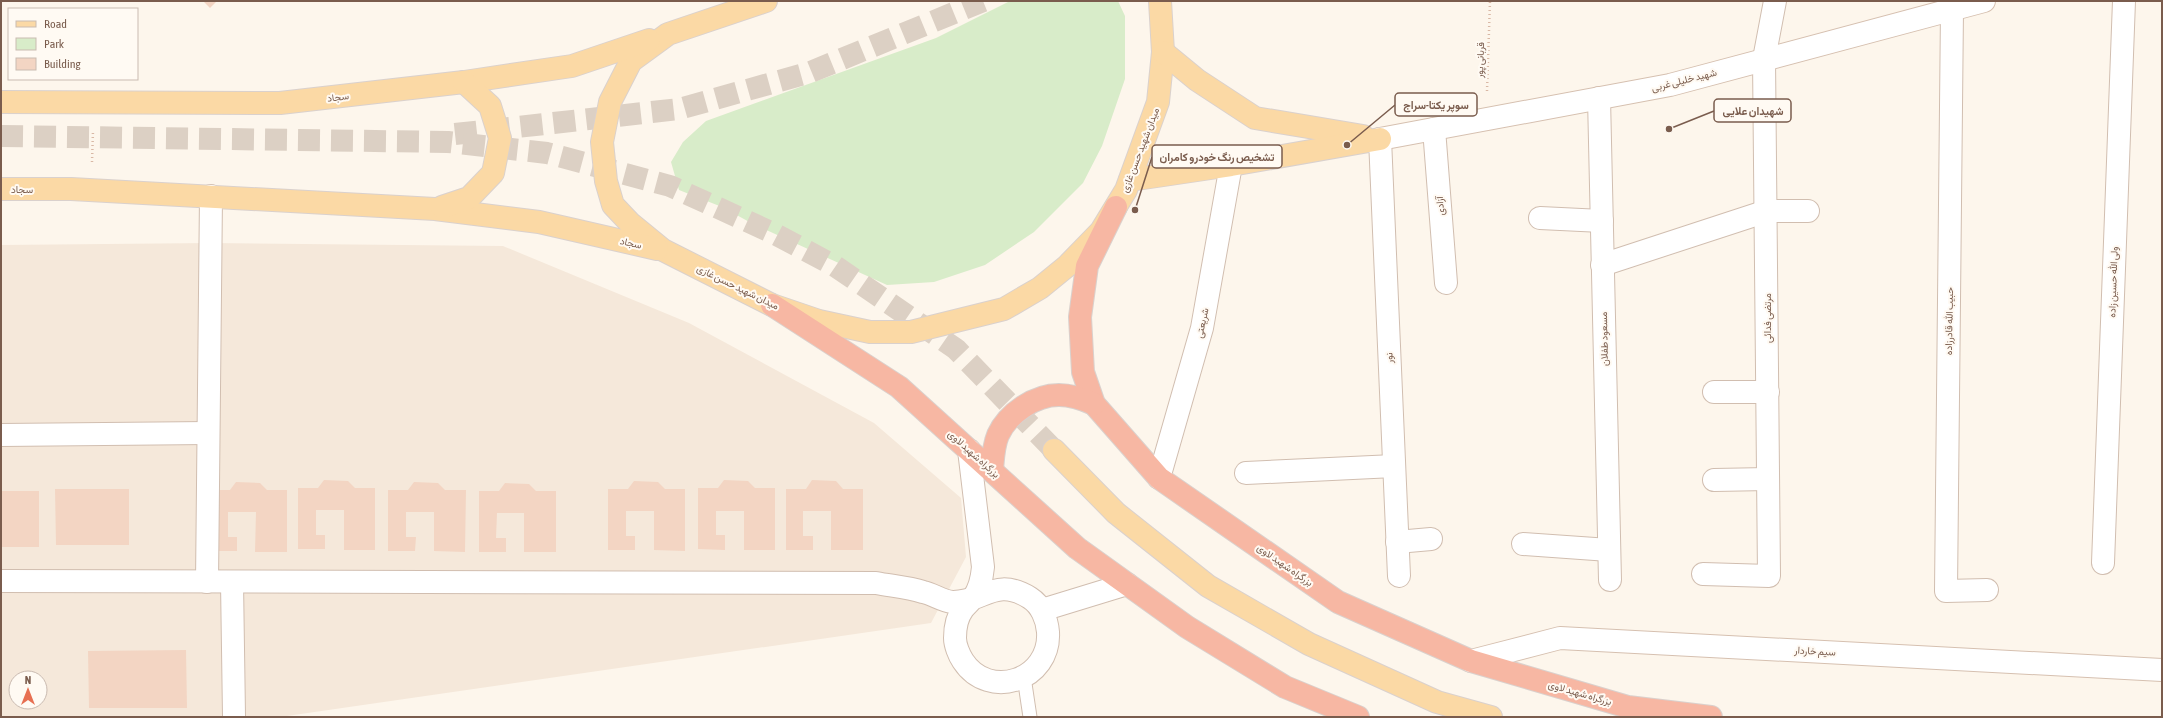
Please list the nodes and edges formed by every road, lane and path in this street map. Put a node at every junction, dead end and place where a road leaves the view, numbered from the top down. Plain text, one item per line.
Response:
1 (766, 1) edge
2 (1160, 1) edge
3 (1490, 1) edge
4 (1775, 1) edge
5 (1984, 1) edge
6 (2124, 1) edge
7 (1953, 5) edge
8 (668, 34) junction
9 (1163, 52) junction
10 (1764, 60) junction
11 (464, 82) junction
12 (1599, 98) junction
13 (1, 102) edge
14 (94, 103) junction
15 (1486, 119) junction
16 (1434, 129) junction
17 (1380, 139) junction
18 (1231, 165) junction
19 (1130, 180) junction
20 (1, 189) edge
21 (92, 190) junction
22 (211, 196) junction
23 (1116, 207) junction
24 (436, 209) junction
25 (1767, 212) junction
26 (1808, 212) dead end
27 (1540, 218) dead end
28 (1602, 221) junction
29 (663, 250) junction
30 (1602, 265) junction
31 (1446, 283) dead end
32 (772, 305) junction
33 (1714, 392) dead end
34 (1768, 392) junction
35 (1094, 404) junction
36 (208, 433) junction
37 (1, 435) edge
38 (969, 450) junction
39 (1054, 450) tunnel mouth
40 (1394, 466) junction
41 (992, 471) junction
42 (1246, 473) dead end
43 (1160, 478) junction
44 (1768, 479) junction
45 (1714, 480) dead end
46 (1431, 538) dead end
47 (1397, 542) junction
48 (1523, 544) dead end
49 (1610, 550) junction
50 (2103, 563) dead end
51 (1703, 574) dead end
52 (1399, 576) dead end
53 (1610, 580) dead end
54 (1, 581) edge
55 (206, 582) junction
56 (232, 582) junction
57 (1127, 584) junction
58 (1988, 590) dead end
59 (973, 598) junction
60 (1042, 610) junction
61 (1471, 662) junction
62 (2162, 670) edge
63 (1024, 677) junction
64 (234, 716) dead end
65 (1030, 717) edge
66 (1358, 717) edge
67 (1491, 717) edge
68 (1711, 717) edge

1 - 8 main road, میدان شهید حسن غازی
2 - 9 main road, میدان شهید حسن غازی
3 - 15 path, قربانی پور
4 - 10 street, مرتضی فدائی
5 - 7 street, شهید خلیلی غربی
6 - 50 street, ولی الله حسین زاده
7 - 10 street, شهید خلیلی غربی
7 - 58 street, حبیب الله قادرزاده
8 - 11 main road, سجاد
8 - 29 main road, میدان شهید حسن غازی
9 - 17 main road
9 - 19 main road, میدان شهید حسن غازی
10 - 12 street, شهید خلیلی غربی
10 - 25 street, مرتضی فدائی
11 - 14 main road, سجاد
11 - 24 main road
12 - 15 street, شهید خلیلی غربی
12 - 28 street, مسعود طفلان
13 - 14 main road, سجاد
14 - 21 path
15 - 16 street, شهید خلیلی غربی
16 - 17 street, شهید خلیلی غربی
16 - 31 street, آزادی
17 - 18 main road
17 - 40 street, نور
18 - 19 main road
18 - 43 street, شریعتی
19 - 23 main road, میدان شهید حسن غازی
20 - 21 main road, سجاد
21 - 22 main road, سجاد
22 - 24 main road, سجاد
22 - 36 street
23 - 32 main road, میدان شهید حسن غازی
23 - 35 highway, بزرگراه شهید لاوی
24 - 29 main road, سجاد
25 - 26 street
25 - 30 street
25 - 34 street, مرتضی فدائی
27 - 28 street
28 - 30 street, مسعود طفلان
29 - 32 main road, میدان شهید حسن غازی
30 - 49 street, مسعود طفلان
32 - 38 highway, بزرگراه شهید لاوی
33 - 34 street
34 - 44 street, مرتضی فدائی
35 - 41 highway
35 - 43 highway, بزرگراه شهید لاوی
36 - 37 street
36 - 55 street
38 - 41 highway, بزرگراه شهید لاوی
38 - 59 street
39 - 67 main road
40 - 42 street
40 - 47 street, نور
41 - 57 highway, بزرگراه شهید لاوی
43 - 61 highway, بزرگراه شهید لاوی
44 - 45 street
44 - 51 street, مرتضی فدائی
46 - 47 street
47 - 52 street, نور
48 - 49 street
49 - 53 street, مسعود طفلان
54 - 55 street
55 - 56 street
56 - 59 street
56 - 64 street
57 - 60 street
57 - 66 highway, بزرگراه شهید لاوی
59 - 60 street
59 - 63 street
60 - 63 street
61 - 62 street, سیم خاردار
61 - 68 highway, بزرگراه شهید لاوی
63 - 65 lane

